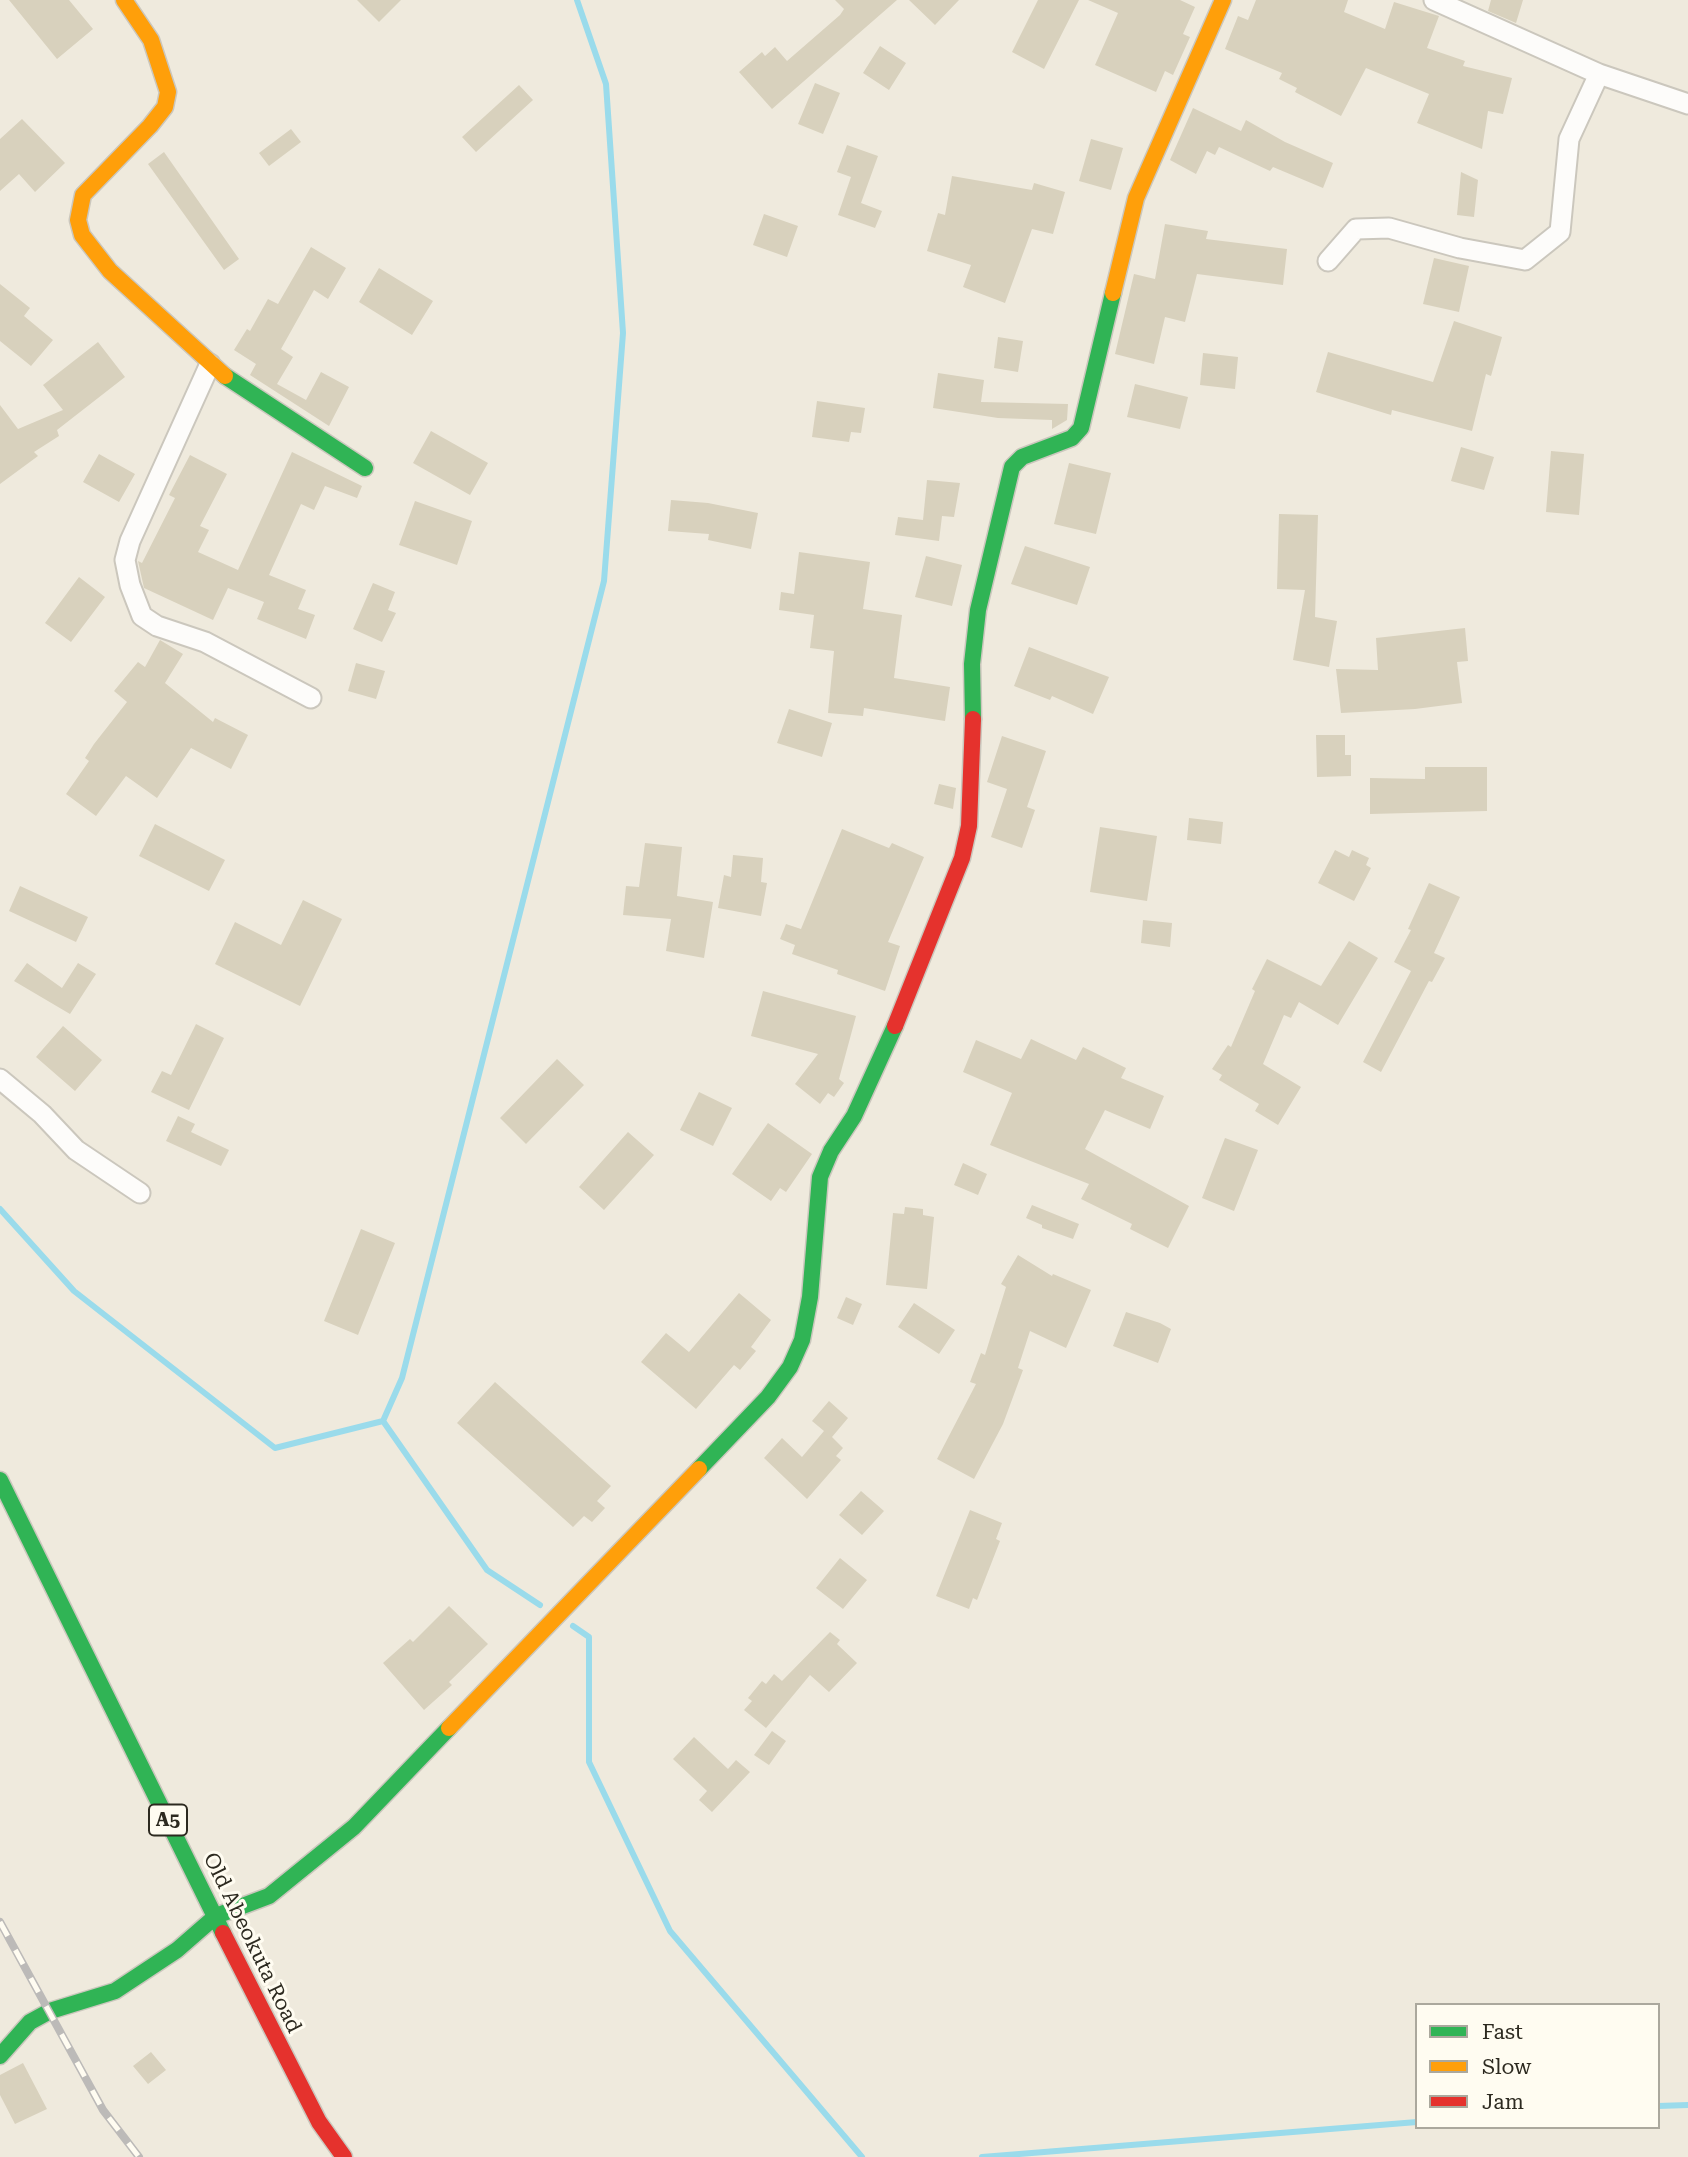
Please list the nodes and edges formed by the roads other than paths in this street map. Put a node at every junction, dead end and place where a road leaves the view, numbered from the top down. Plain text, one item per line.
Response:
1 (124, 0) edge
2 (1223, 0) edge
3 (1434, 0) edge
4 (1599, 74) junction
5 (1688, 104) edge
6 (1328, 261) dead end
7 (209, 365) junction
8 (365, 468) dead end
9 (311, 698) dead end
10 (0, 1079) edge
11 (140, 1193) dead end
12 (0, 1480) edge
13 (0, 1507) edge
14 (24, 1529) junction
15 (216, 1916) junction
16 (0, 2056) edge
17 (344, 2157) edge

1 - 7 main road
2 - 15 main road
3 - 4 street
4 - 5 street
4 - 6 street
7 - 8 main road
7 - 9 street
10 - 11 street
12 - 14 main road, Old Abeokuta Road / A5
13 - 14 street
14 - 15 main road, Old Abeokuta Road / A5
15 - 16 main road
15 - 17 main road, Old Abeokuta Road / A5

